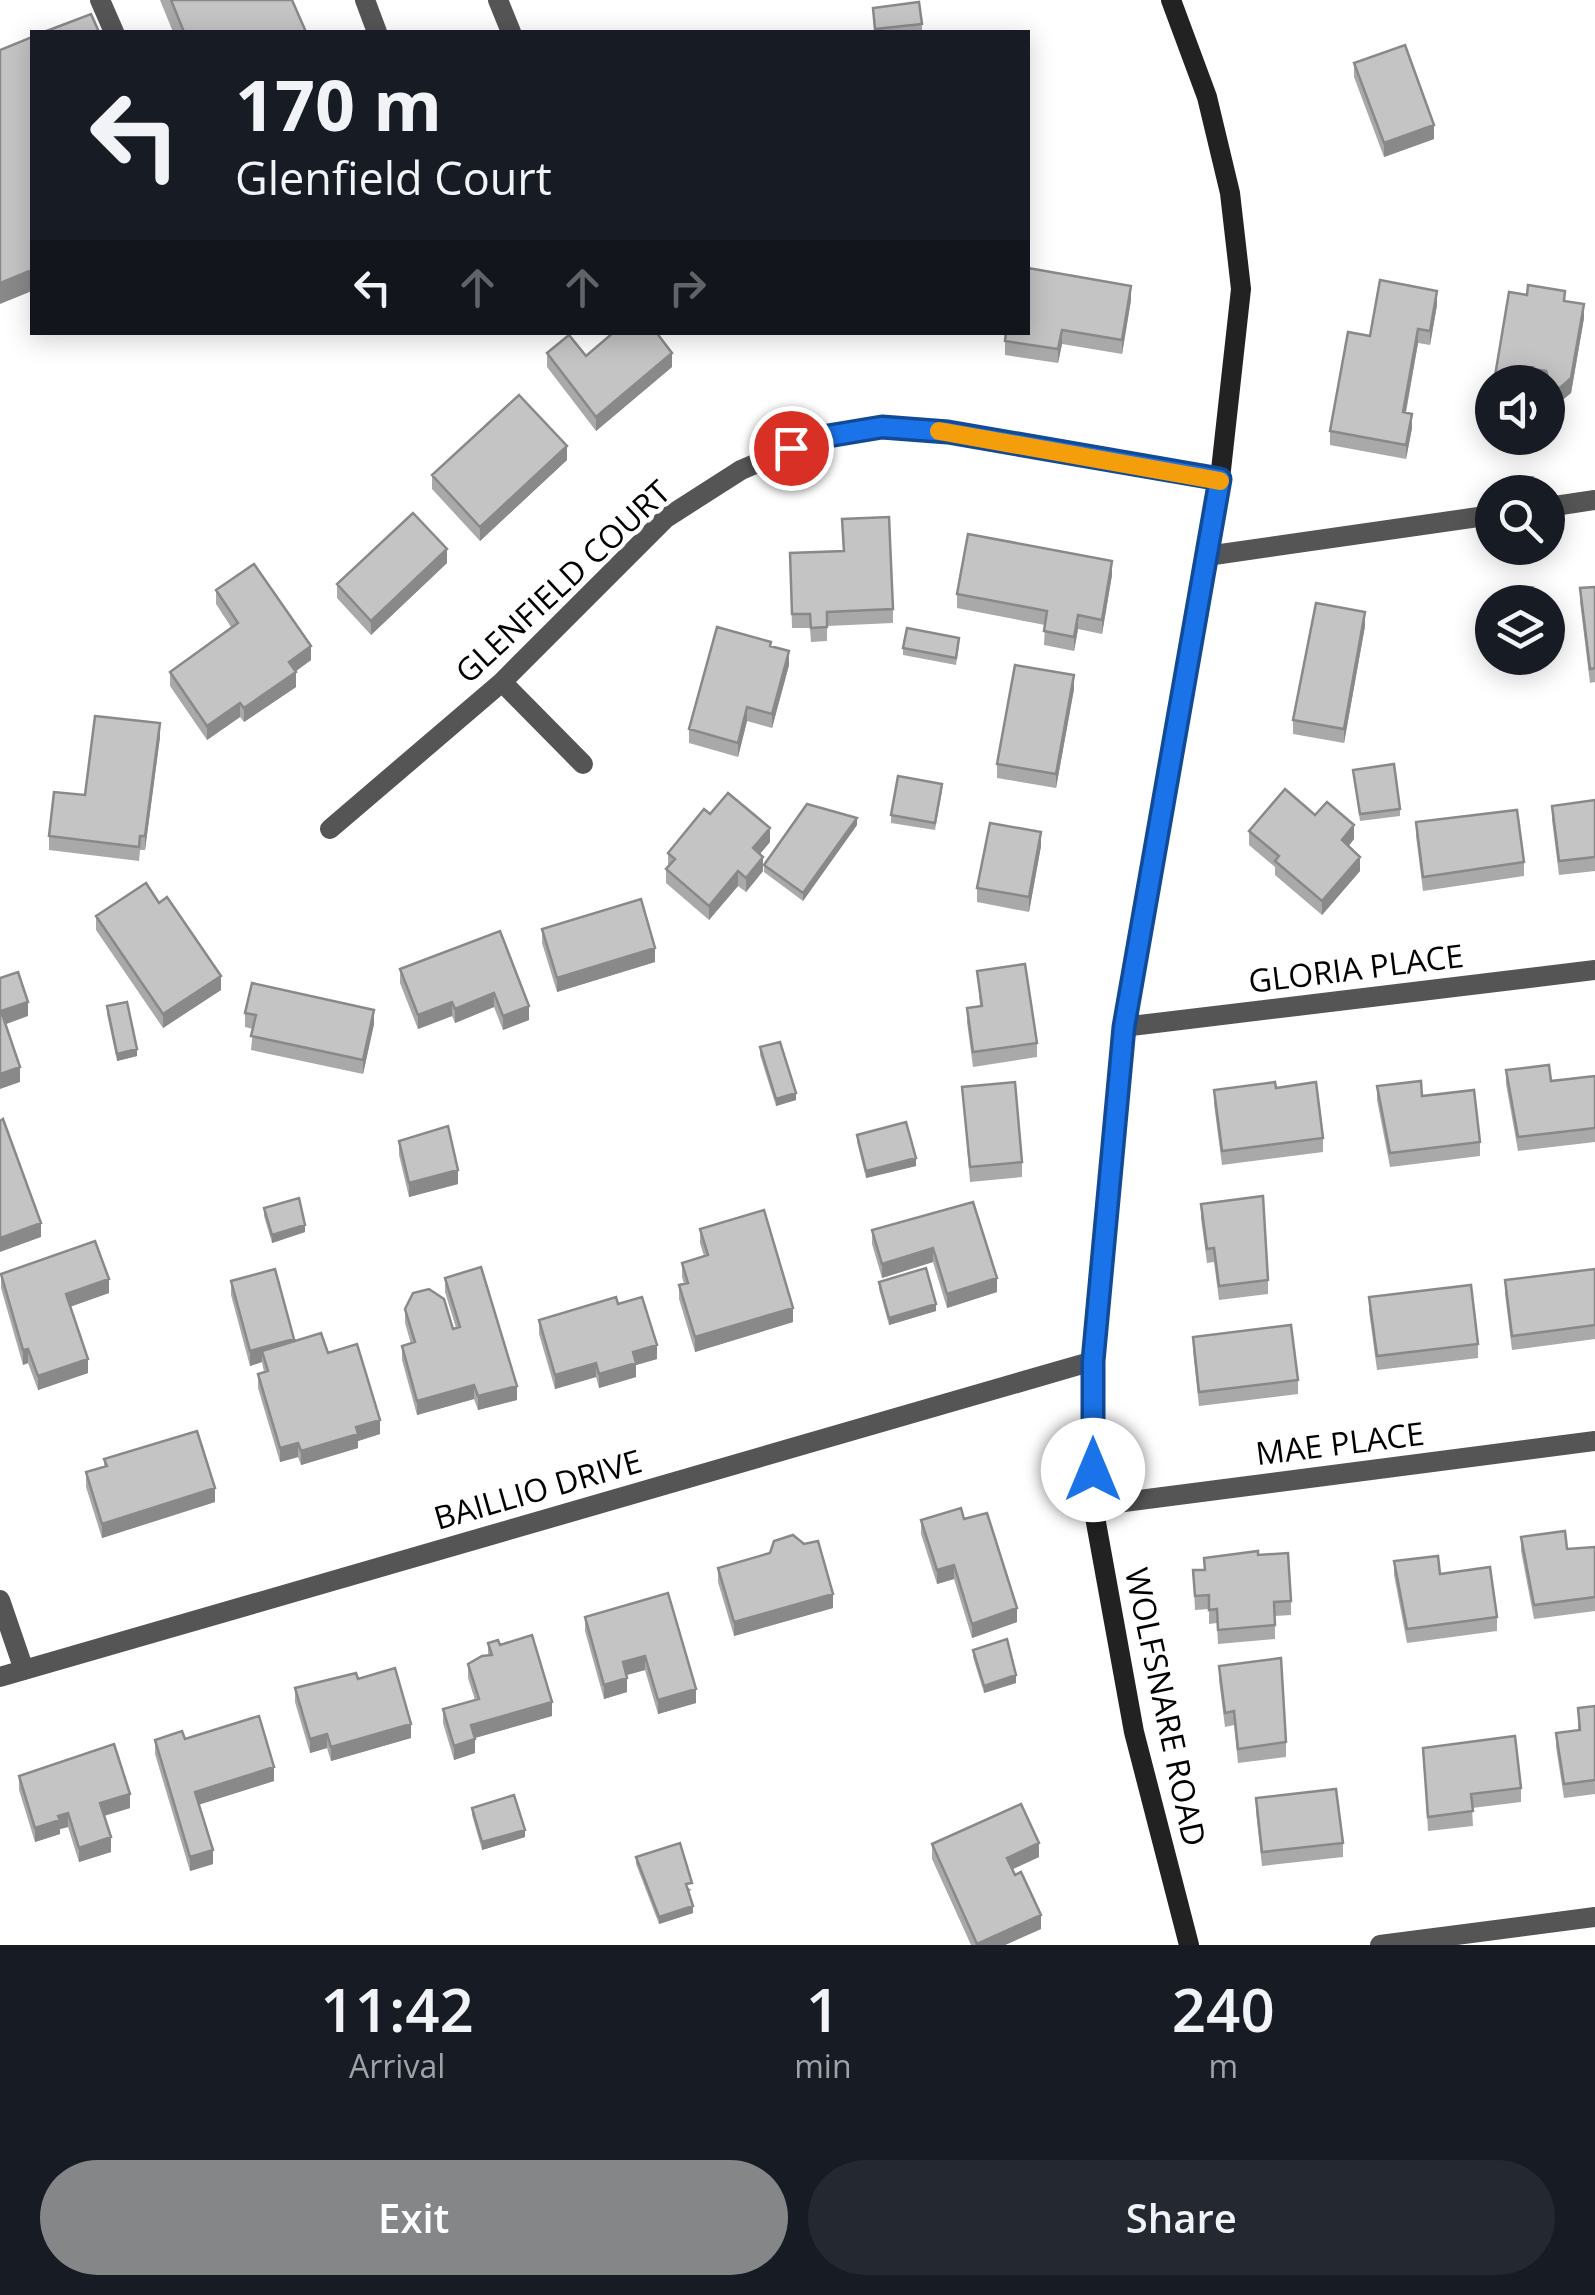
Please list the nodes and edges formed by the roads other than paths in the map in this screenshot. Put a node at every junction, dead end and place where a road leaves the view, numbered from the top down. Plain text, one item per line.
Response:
1 (100, 0) edge
2 (365, 0) edge
3 (498, 0) edge
4 (1171, 0) edge
5 (113, 30) edge
6 (376, 30) edge
7 (510, 30) edge
8 (1220, 479) junction
9 (1595, 500) edge
10 (1565, 504) edge
11 (1475, 517) edge
12 (1207, 556) junction
13 (502, 682) junction
14 (582, 764) dead end
15 (330, 828) dead end
16 (1595, 970) edge
17 (1124, 1027) junction
18 (1093, 1361) junction
19 (1595, 1442) edge
20 (1093, 1506) junction
21 (0, 1600) edge
22 (24, 1670) junction
23 (0, 1677) edge
24 (1595, 1917) edge
25 (1189, 1945) edge
26 (1380, 1945) edge

1 - 5 street
2 - 6 street
3 - 7 street
4 - 8 street, WOLFSNARE ROAD
8 - 12 street, WOLFSNARE ROAD
8 - 13 street, GLENFIELD COURT
9 - 10 street
11 - 12 street
12 - 17 street, WOLFSNARE ROAD
13 - 14 street
13 - 15 street, GLENFIELD COURT
16 - 17 street, GLORIA PLACE
17 - 18 street, WOLFSNARE ROAD
18 - 20 street, WOLFSNARE ROAD
18 - 22 street, BAILLIO DRIVE
19 - 20 street, MAE PLACE
20 - 25 street, WOLFSNARE ROAD
21 - 22 street
22 - 23 street, BAILLIO DRIVE
24 - 26 street

